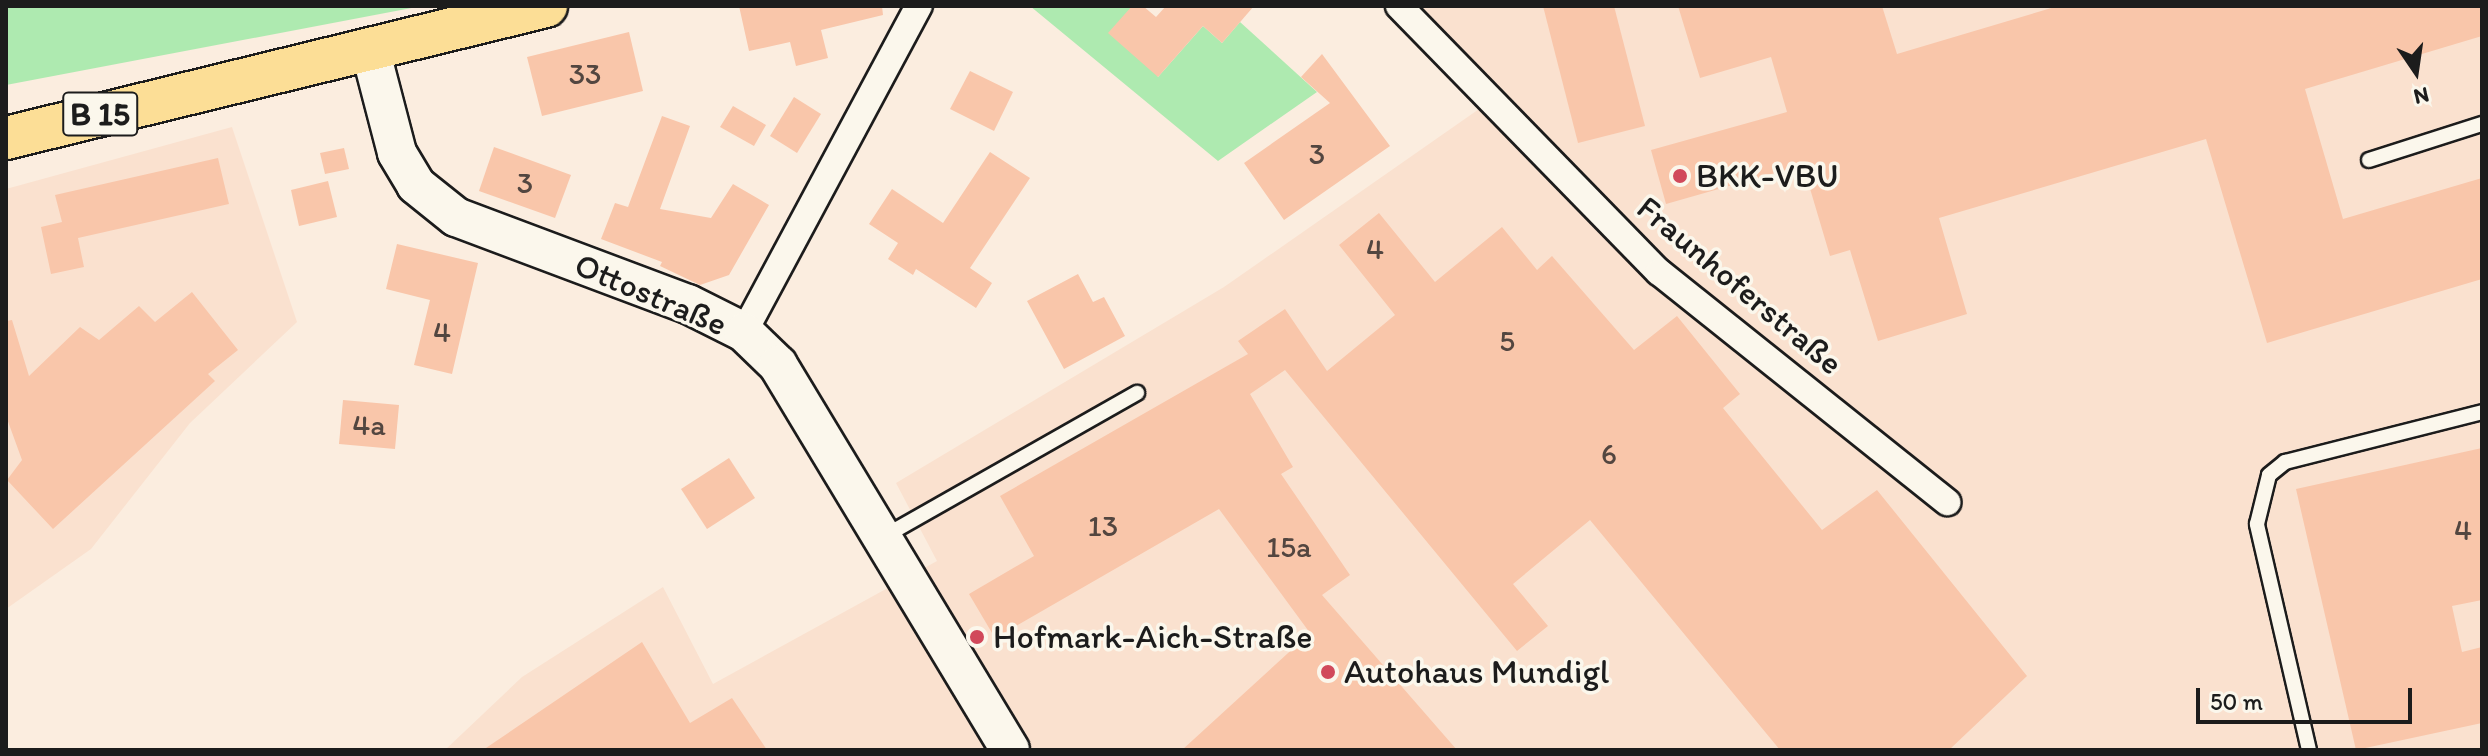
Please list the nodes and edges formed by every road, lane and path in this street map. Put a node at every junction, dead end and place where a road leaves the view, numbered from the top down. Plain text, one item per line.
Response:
1 (546, 6) edge
2 (919, 6) edge
3 (1399, 6) edge
4 (370, 49) junction
5 (2482, 124) edge
6 (6, 138) edge
7 (2369, 160) dead end
8 (744, 332) junction
9 (1137, 393) dead end
10 (2482, 412) edge
11 (1947, 502) dead end
12 (881, 538) junction
13 (1010, 750) edge
14 (2309, 750) edge

1 - 4 main road, B 15
2 - 8 street
3 - 11 street, Fraunhoferstraße
4 - 6 main road, B 15
4 - 8 street, Ottostraße
5 - 7 lane
8 - 12 street, Ottostraße
9 - 12 lane
10 - 14 lane
12 - 13 street, Ottostraße

